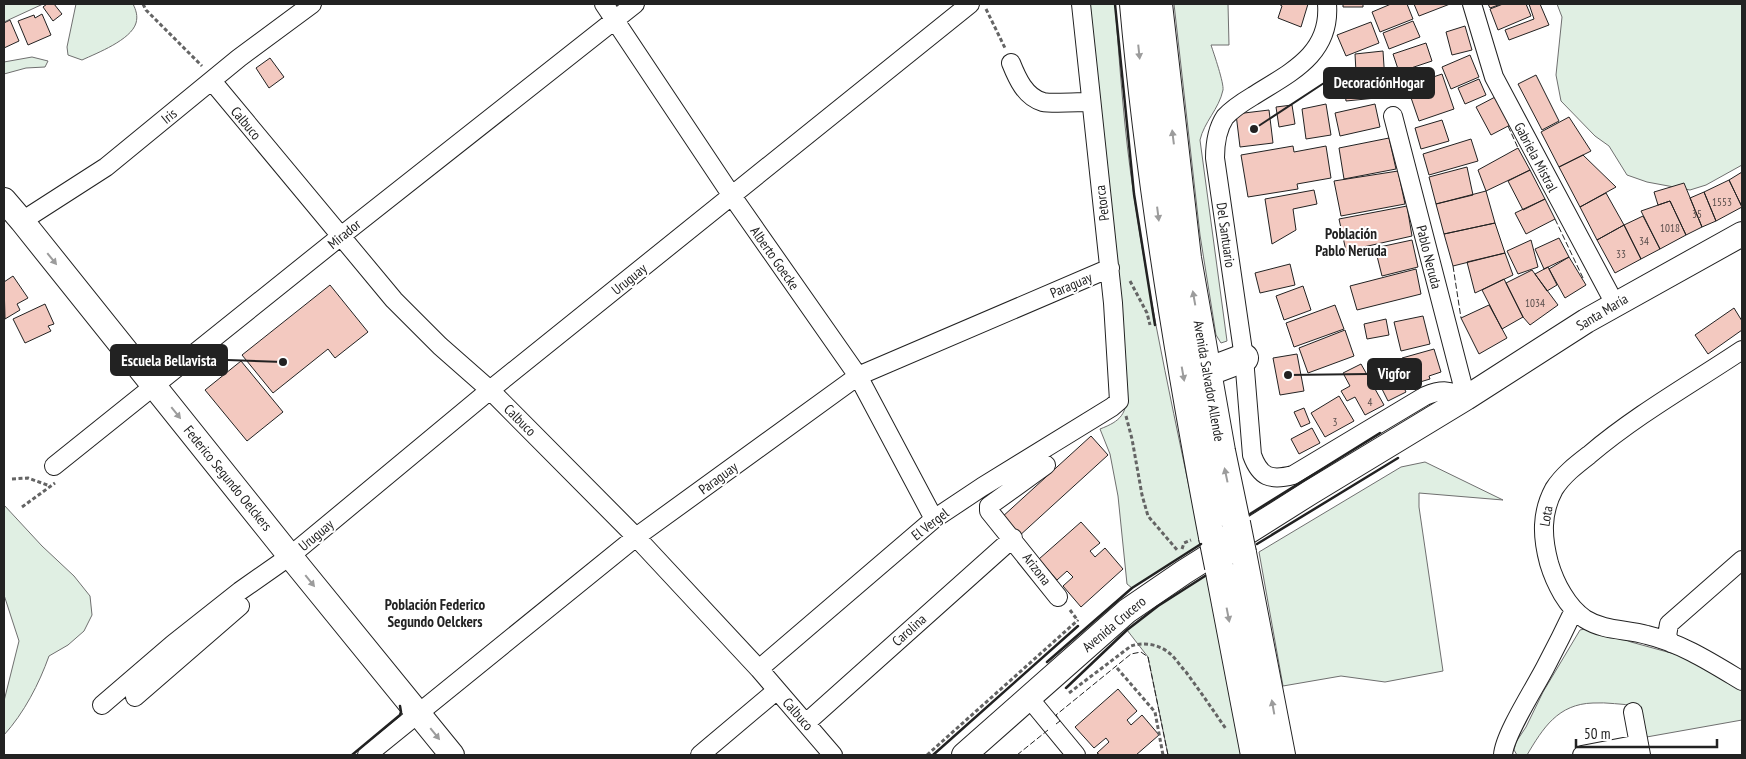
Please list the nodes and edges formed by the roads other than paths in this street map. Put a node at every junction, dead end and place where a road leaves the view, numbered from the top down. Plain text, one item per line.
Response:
1 (312, 4) edge
2 (604, 4) edge
3 (635, 4) edge
4 (970, 4) edge
5 (1081, 4) edge
6 (1134, 4) edge
7 (1158, 4) edge
8 (1327, 4) edge
9 (1472, 4) edge
10 (614, 20) junction
11 (1011, 63) road end
12 (213, 80) junction
13 (1091, 102) junction
14 (1393, 116) dead end
15 (732, 196) junction
16 (4, 200) edge
17 (22, 221) junction
18 (1742, 234) edge
19 (341, 236) junction
20 (1118, 271) junction
21 (1615, 304) junction
22 (1742, 350) edge
23 (1244, 358) junction
24 (1207, 372) junction
25 (858, 376) junction
26 (154, 386) junction
27 (490, 390) junction
28 (1466, 398) junction
29 (1118, 403) joint
30 (1046, 464) dead end
31 (58, 473) road end
32 (1279, 512) joint
33 (934, 519) junction
34 (636, 537) junction
35 (1013, 538) junction
36 (290, 556) junction
37 (1742, 560) edge
38 (1058, 597) road end
39 (1574, 610) junction
40 (1671, 643) junction
41 (759, 669) junction
42 (1742, 681) edge
43 (777, 690) junction
44 (135, 697) dead end
45 (1029, 698) junction
46 (102, 705) dead end
47 (1634, 712) dead end
48 (419, 714) junction
49 (806, 723) junction
50 (1640, 750) edge
51 (367, 755) edge
52 (452, 755) edge
53 (700, 755) edge
54 (833, 755) edge
55 (964, 755) edge
56 (1076, 755) edge
57 (1255, 755) edge
58 (1281, 755) edge
59 (1503, 755) edge
60 (1582, 755) edge

1 - 12 street, Iris
2 - 10 street, Alberto Goecke
3 - 10 street, Mirador
4 - 15 street, Uruguay
5 - 13 street, Petorca
6 -> 57 highway, Avenida Salvador Allende, bridge
24 -> 7 highway, Avenida Salvador Allende
8 - 23 street, Del Santuario
9 - 21 street, Gabriela Mistral
10 - 15 street, Alberto Goecke
10 - 19 street, Mirador
11 - 13 street
12 - 17 street, Iris
12 - 19 street, Calbuco
13 - 20 street, Petorca
14 - 28 street, Pablo Neruda
15 - 25 street, Alberto Goecke
15 - 27 street, Uruguay
16 - 17 main road, Federico Segundo Oelckers
17 -> 26 main road, Federico Segundo Oelckers
18 - 21 main road, Santa María
19 - 26 street, Mirador
19 - 27 street, Calbuco
20 - 25 street, Paraguay
20 - 29 street, Petorca
21 - 28 main road, Santa María
22 - 39 street, Lota
23 - 24 highway
23 - 28 street, Del Santuario
58 -> 24 highway, Avenida Salvador Allende, bridge
25 - 33 street, Alberto Goecke
25 - 34 street, Paraguay
26 - 31 street, Mirador
26 -> 36 main road, Federico Segundo Oelckers
27 - 34 street, Calbuco
27 - 36 street, Uruguay
28 - 32 main road, Santa María
29 - 33 street, El Vergel
30 - 35 street, Arizona
32 - 45 main road, Avenida Crucero
33 - 41 street, El Vergel
34 - 41 street, Calbuco
34 - 48 street, Paraguay
35 - 38 street, Arizona
35 - 49 street, Carolina
36 - 44 street, Uruguay
36 - 46 street, Uruguay
36 -> 48 main road, Federico Segundo Oelckers
37 - 40 street
39 - 40 street
39 - 59 street
40 - 42 street
41 - 43 street, Calbuco
43 - 49 street, Calbuco
43 - 53 street
45 - 55 main road, Avenida Crucero
45 - 56 street
47 - 50 street
48 - 51 street, Paraguay
48 -> 52 main road, Federico Segundo Oelckers
49 - 54 street, Calbuco
50 - 60 street

